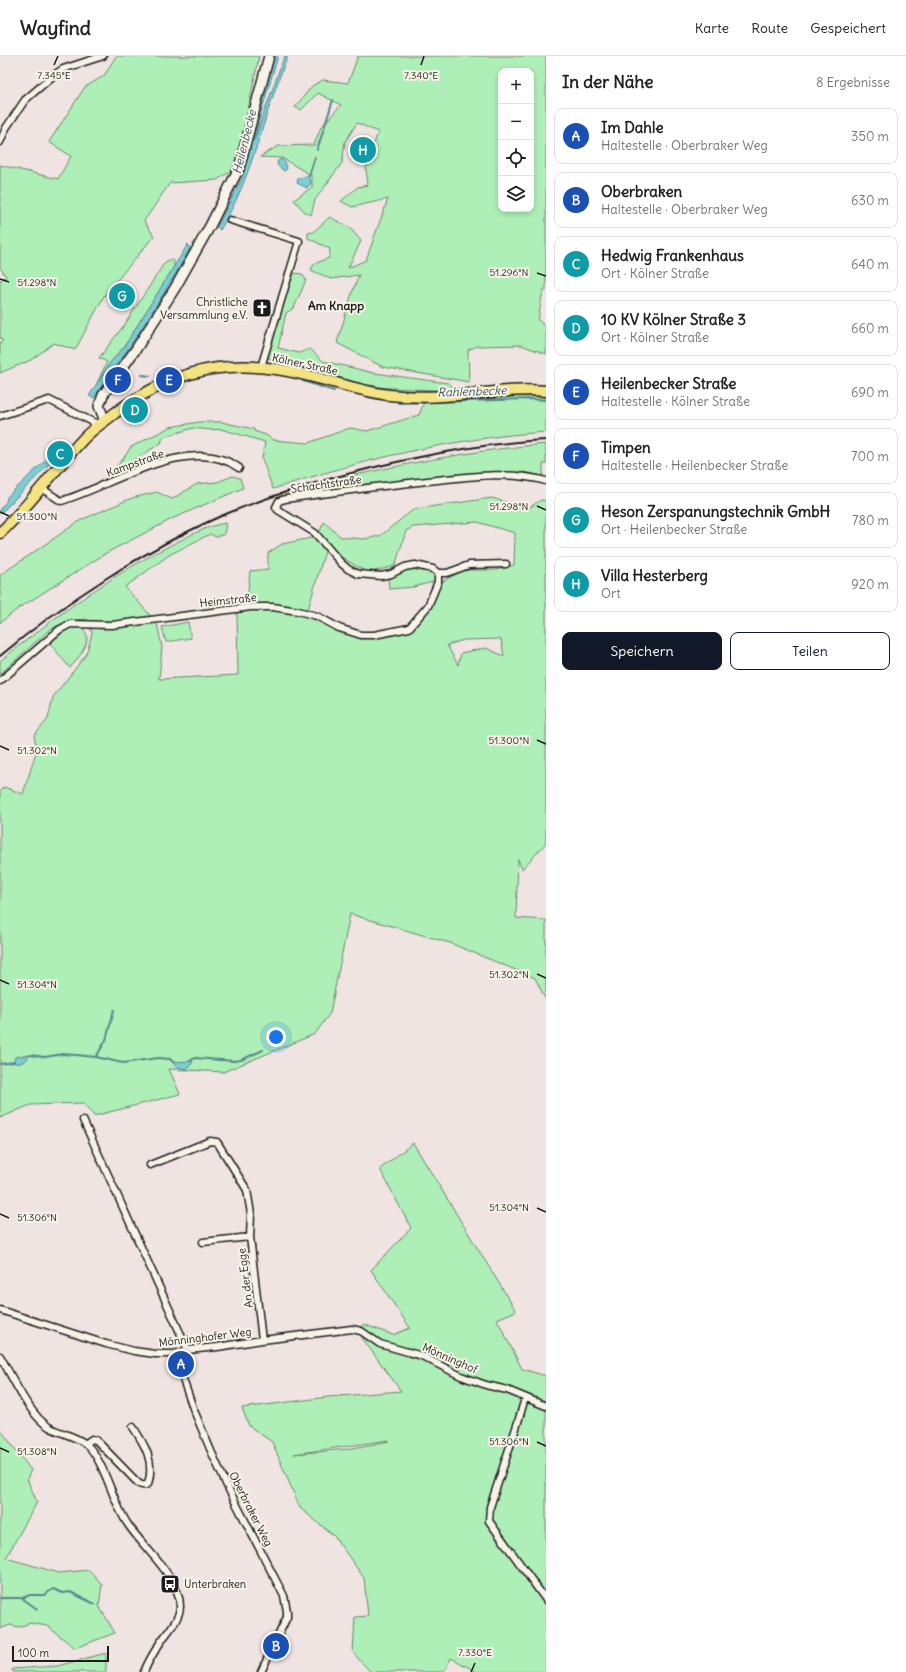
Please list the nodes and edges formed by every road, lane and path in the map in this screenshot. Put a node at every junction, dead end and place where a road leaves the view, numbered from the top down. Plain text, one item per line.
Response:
1 (103, 56) edge
2 (269, 56) edge
3 (0, 142) edge
4 (230, 220) dead end
5 (261, 367) junction
6 (546, 391) edge
7 (0, 416) edge
8 (102, 423) junction
9 (239, 468) dead end
10 (546, 481) edge
11 (41, 488) junction
12 (0, 533) edge
13 (506, 564) dead end
14 (438, 573) junction
15 (0, 681) edge
16 (83, 1120) dead end
17 (150, 1165) dead end
18 (250, 1237) junction
19 (204, 1242) dead end
20 (0, 1310) edge
21 (367, 1336) joint
22 (262, 1340) junction
23 (188, 1350) junction
24 (174, 1354) junction
25 (0, 1356) edge
26 (525, 1398) junction
27 (546, 1406) edge
28 (133, 1427) dead end
29 (85, 1444) junction
30 (546, 1600) edge
31 (144, 1672) edge
32 (261, 1672) edge

1 - 3 street
2 - 8 main road
4 - 5 street
5 - 6 main road, Kölner Straße
5 - 8 main road, Kölner Straße
7 - 8 street
8 - 11 main road, Kölner Straße
9 - 11 street, Kampstraße
10 - 14 street, Schachtstraße
11 - 12 main road, Kölner Straße
13 - 14 street
14 - 15 street, Heimstraße
16 - 23 street
17 - 18 street, An der Egge
18 - 19 street, An der Egge
18 - 22 street, An der Egge
20 - 24 street, Mönninghofer Weg
21 - 22 street, Mönninghofer Weg
21 - 26 street, Mönninghof
22 - 23 street, Mönninghofer Weg
23 - 24 street, Mönninghofer Weg
24 - 32 street, Oberbraker Weg
25 - 29 street
26 - 27 street, Mönninghof
26 - 30 street
28 - 29 street
29 - 31 street

